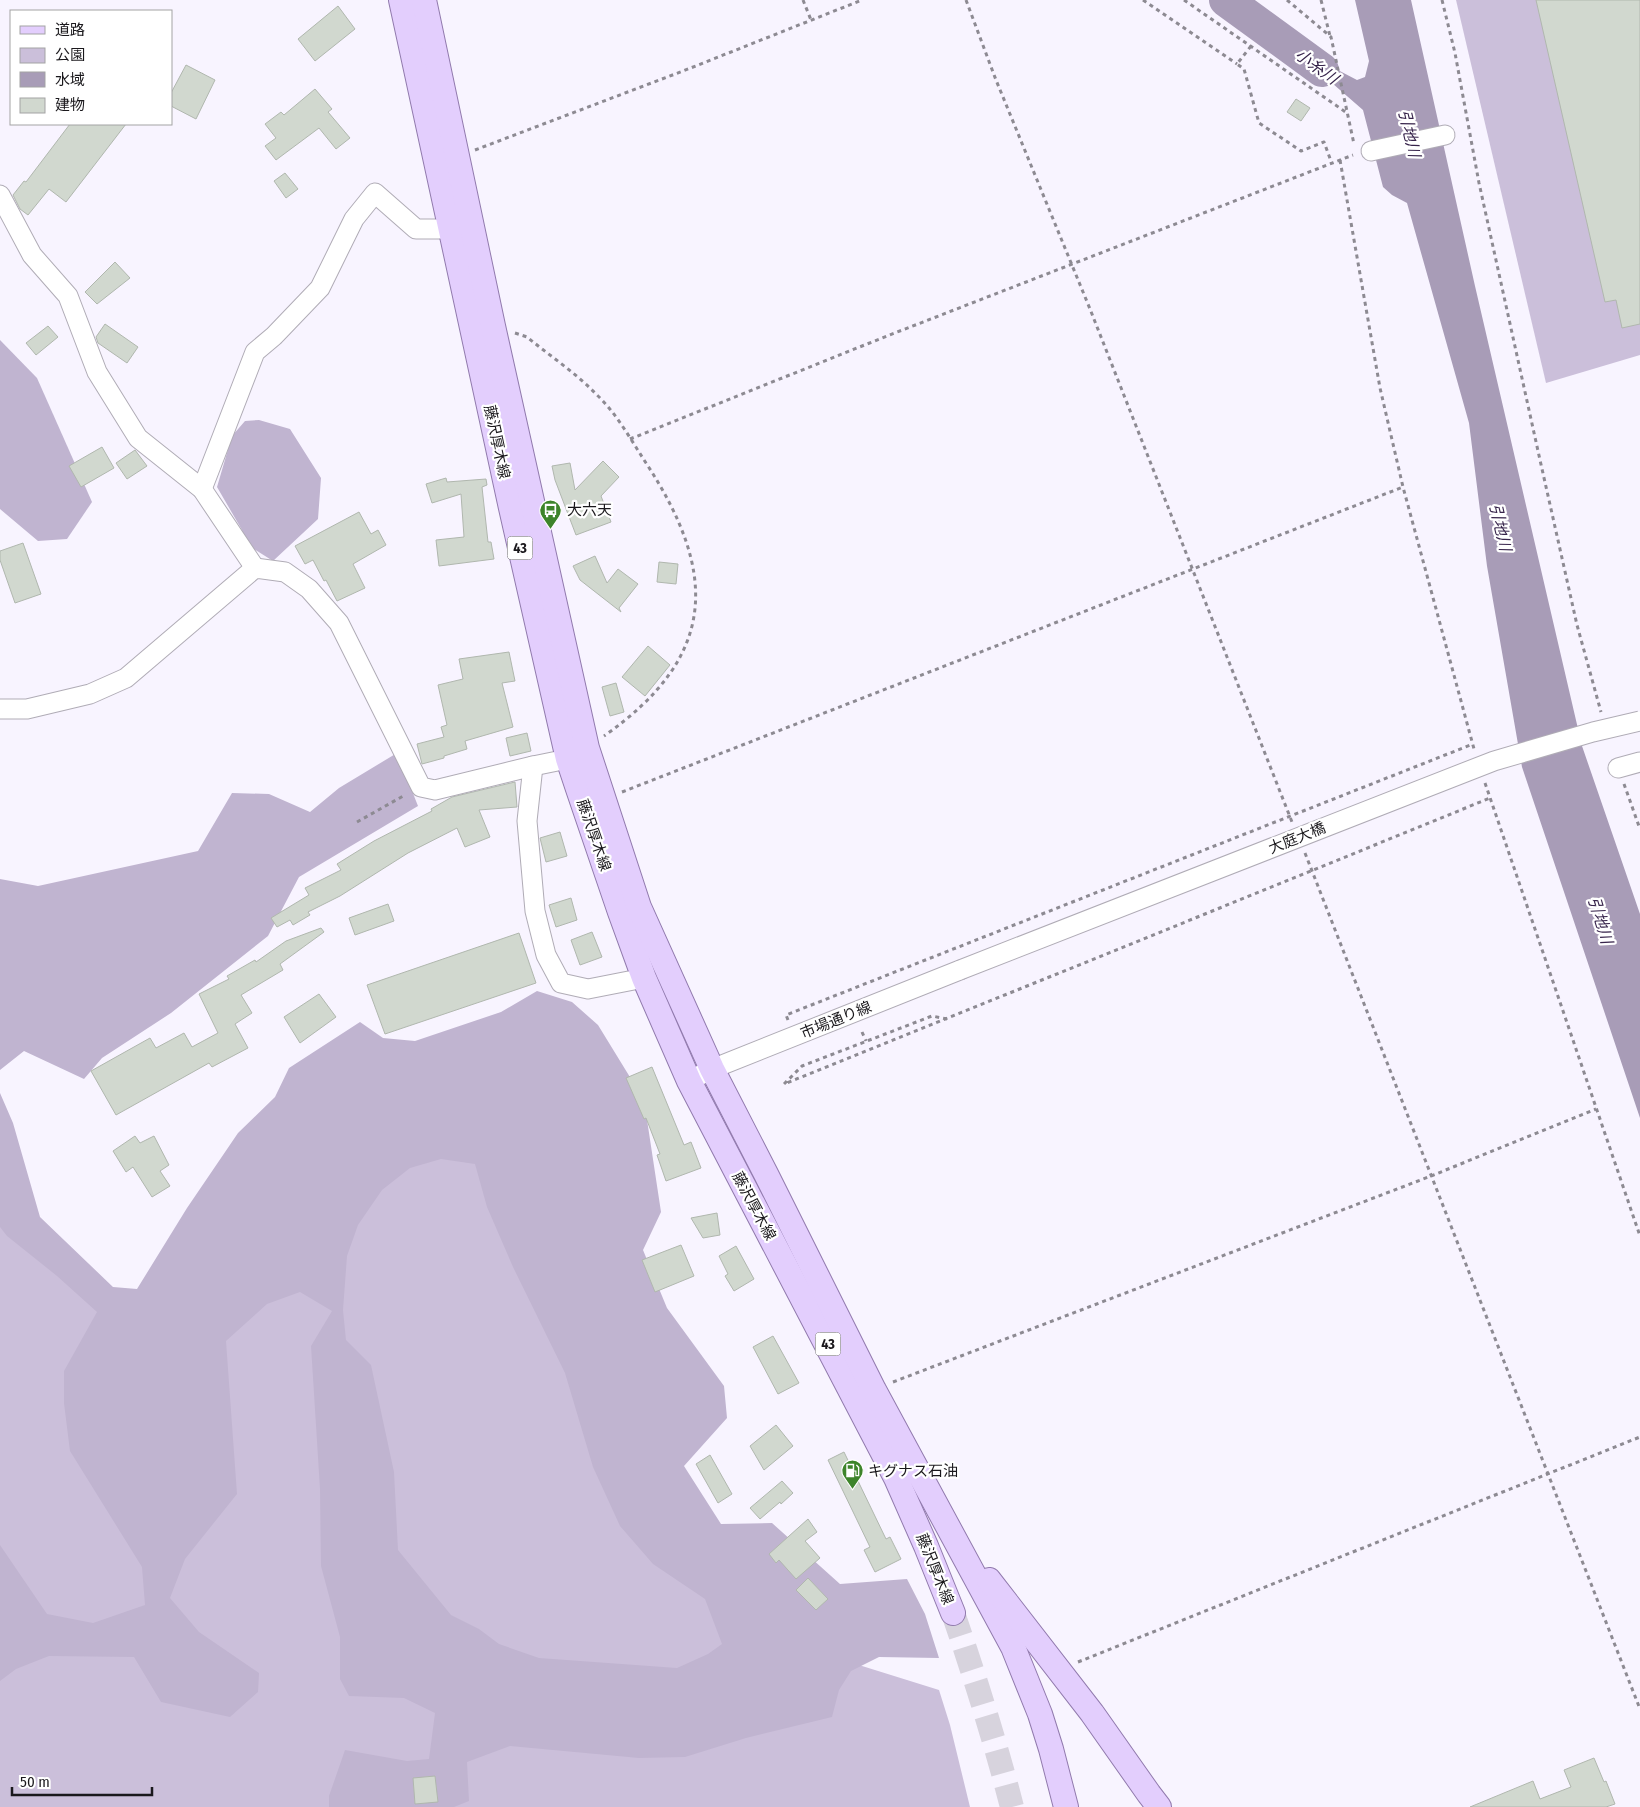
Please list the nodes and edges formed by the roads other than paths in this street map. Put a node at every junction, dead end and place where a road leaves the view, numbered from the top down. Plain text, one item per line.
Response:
1 (401, 0) edge
2 (424, 0) edge
3 (1445, 135) dead end
4 (1364, 152) road end
5 (0, 195) edge
6 (451, 229) junction
7 (202, 489) junction
8 (255, 568) junction
9 (0, 709) edge
10 (1640, 721) edge
11 (581, 754) junction
12 (1640, 762) edge
13 (534, 766) junction
14 (1618, 768) road end
15 (960, 970) joint
16 (644, 978) junction
17 (712, 1070) junction
18 (689, 1081) junction
19 (945, 1523) junction
20 (953, 1613) tunnel mouth
21 (1066, 1807) edge
22 (1159, 1807) edge

1 - 6 main road, 藤沢厚木線 / 43
2 - 11 main road, 藤沢厚木線 / 43
3 - 4 street
5 - 7 street
6 - 7 street
6 - 11 main road, 藤沢厚木線 / 43
7 - 8 street
8 - 9 street
8 - 13 street
10 - 15 street, 大庭大橋, bridge
11 - 13 street
11 - 16 main road, 藤沢厚木線 / 43
11 - 17 main road, 藤沢厚木線 / 43
12 - 14 street
13 - 16 street
15 - 17 street, 市場通り線
16 - 18 main road, 藤沢厚木線 / 43
17 - 18 street, 市場通り線
17 - 19 main road, 藤沢厚木線 / 43
18 - 20 main road, 藤沢厚木線 / 43
19 - 21 main road, 藤沢厚木線 / 43
19 - 22 main road, 藤沢厚木線 / 43

